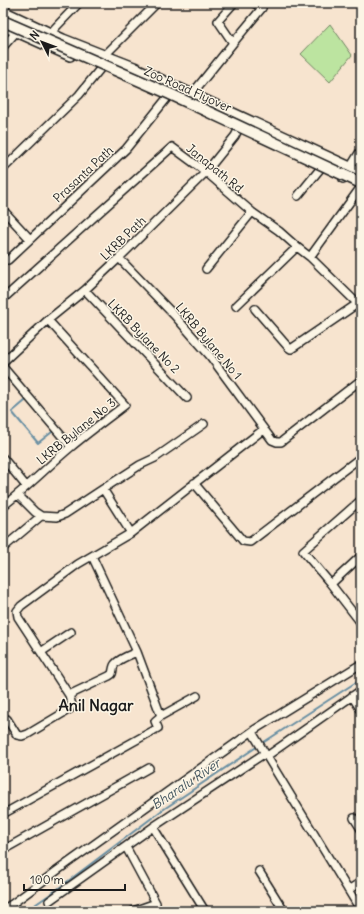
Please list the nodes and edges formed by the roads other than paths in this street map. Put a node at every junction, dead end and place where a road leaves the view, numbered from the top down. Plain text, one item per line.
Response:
1 (79, 3) edge
2 (157, 3) edge
3 (234, 3) edge
4 (254, 3) edge
5 (3, 11) edge
6 (3, 15) edge
7 (3, 21) edge
8 (26, 22) junction
9 (3, 26) edge
10 (16, 32) junction
11 (51, 34) junction
12 (233, 43) junction
13 (3, 46) edge
14 (104, 56) junction
15 (100, 69) junction
16 (192, 94) junction
17 (167, 98) junction
18 (245, 117) junction
19 (238, 130) junction
20 (361, 151) edge
21 (350, 167) junction
22 (320, 168) junction
23 (3, 169) edge
24 (206, 172) junction
25 (361, 172) edge
26 (361, 176) edge
27 (343, 180) junction
28 (361, 186) edge
29 (298, 196) dead end
30 (3, 210) edge
31 (252, 212) junction
32 (30, 239) junction
33 (297, 247) junction
34 (310, 257) junction
35 (119, 258) junction
36 (8, 260) dead end
37 (206, 269) dead end
38 (84, 290) junction
39 (3, 299) edge
40 (359, 305) edge
41 (236, 306) dead end
42 (255, 309) dead end
43 (48, 320) junction
44 (3, 362) edge
45 (3, 367) edge
46 (361, 380) edge
47 (187, 398) dead end
48 (204, 424) dead end
49 (264, 429) junction
50 (71, 447) junction
51 (361, 457) edge
52 (3, 458) edge
53 (194, 483) junction
54 (26, 486) junction
55 (103, 489) junction
56 (18, 495) junction
57 (361, 500) edge
58 (3, 506) edge
59 (41, 516) junction
60 (131, 533) junction
61 (3, 548) edge
62 (92, 556) junction
63 (361, 556) edge
64 (330, 583) junction
65 (361, 623) edge
66 (71, 632) dead end
67 (41, 652) junction
68 (137, 652) junction
69 (361, 664) edge
70 (361, 690) edge
71 (68, 695) junction
72 (198, 696) dead end
73 (352, 696) junction
74 (361, 710) edge
75 (161, 716) junction
76 (3, 719) edge
77 (252, 732) junction
78 (267, 756) junction
79 (149, 768) dead end
80 (3, 814) edge
81 (354, 818) dead end
82 (153, 827) junction
83 (361, 829) edge
84 (126, 847) junction
85 (3, 850) edge
86 (259, 871) dead end
87 (361, 882) edge
88 (348, 890) junction
89 (49, 901) dead end
90 (3, 910) edge
91 (133, 911) edge
92 (205, 911) edge
93 (284, 911) edge
94 (361, 911) edge

1 - 11 street
2 - 14 street
3 - 12 street
4 - 12 street
5 - 8 street
6 - 26 main road, Zoo Road Flyover
7 - 28 main road, Zoo Road Flyover, bridge
8 - 10 street
8 - 11 street
9 - 10 street
10 - 13 street
10 - 15 street
11 - 14 street
12 - 16 street
14 - 16 street
15 - 17 street
15 - 23 street
16 - 18 street
17 - 19 street
17 - 32 street, Prasanta Path
18 - 19 street, LKRB Path
18 - 21 street
19 - 22 street
19 - 24 street, LKRB Path
20 - 21 street
21 - 25 street
21 - 27 street
22 - 27 street
22 - 29 street
24 - 31 street, Janapath Rd
24 - 35 street, LKRB Path
24 - 39 street, Janapath Rd
27 - 28 street
28 - 34 street
30 - 32 street
31 - 33 street, Janapath Rd
31 - 37 street
32 - 36 street, Prasanta Path
33 - 34 street, Janapath Rd
33 - 41 street
34 - 40 street, Janapath Rd
35 - 38 street, LKRB Path
35 - 49 street, LKRB Bylane No 1
38 - 43 street, LKRB Path
38 - 47 street, LKRB Bylane No 2
40 - 42 street
43 - 44 street, LKRB Path
43 - 50 street, LKRB Bylane No 3
45 - 50 street
46 - 49 street, LKRB Bylane No 1
48 - 55 street
49 - 53 street
50 - 54 street, LKRB Bylane No 3
51 - 53 street
52 - 54 street
53 - 60 street
54 - 56 street, LKRB Bylane No 3
55 - 59 street
55 - 60 street
56 - 58 street, LKRB Bylane No 3
56 - 59 street
57 - 64 street
59 - 61 street
60 - 62 street
62 - 67 street
62 - 68 street
63 - 64 street
64 - 65 street
66 - 67 street
67 - 71 street
68 - 71 street
68 - 75 street
69 - 77 street
70 - 73 street
71 - 76 street
72 - 75 street
73 - 74 street
73 - 78 street
75 - 80 street
77 - 78 street
77 - 90 street
78 - 82 street
78 - 88 street
79 - 85 street
81 - 83 street
82 - 84 street
82 - 92 street
84 - 89 street
84 - 91 street
86 - 93 street
87 - 88 street
88 - 94 street

